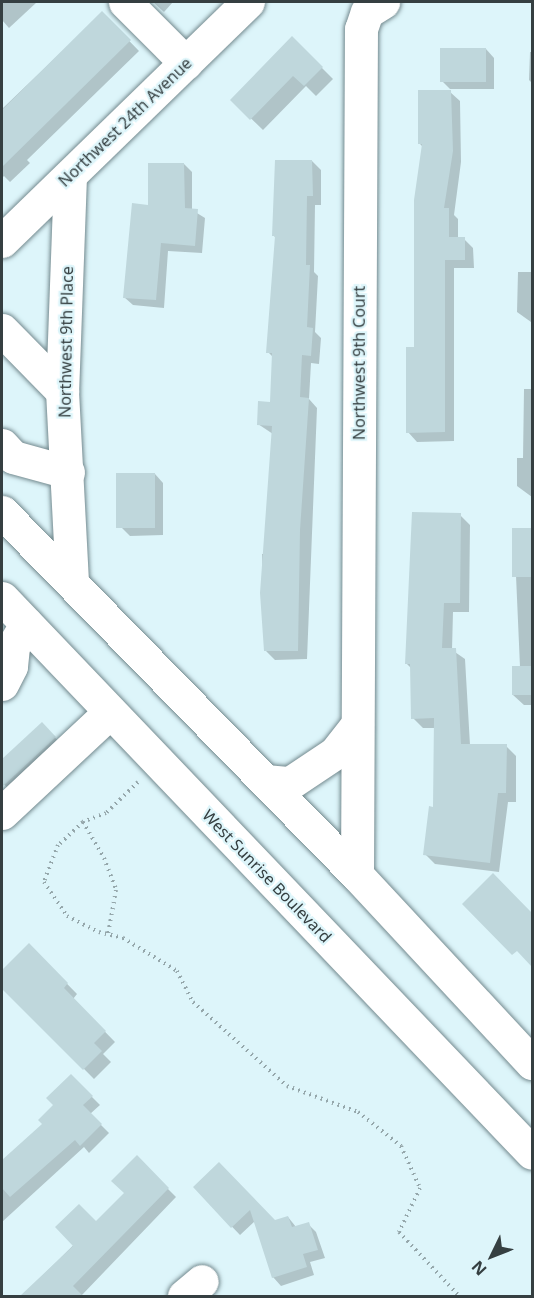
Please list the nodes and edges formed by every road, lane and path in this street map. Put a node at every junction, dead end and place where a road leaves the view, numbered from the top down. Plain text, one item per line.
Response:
1 (125, 2) edge
2 (248, 2) edge
3 (342, 2) edge
4 (373, 12) edge
5 (186, 63) junction
6 (70, 176) junction
7 (2, 242) edge
8 (2, 328) edge
9 (62, 391) junction
10 (2, 445) edge
11 (68, 472) junction
12 (2, 512) edge
13 (72, 580) junction
14 (2, 598) edge
15 (26, 624) junction
16 (2, 684) edge
17 (110, 712) junction
18 (357, 726) junction
19 (265, 781) junction
20 (138, 782) dead end
21 (2, 813) edge
22 (83, 822) junction
23 (357, 875) junction
24 (108, 934) junction
25 (532, 1063) edge
26 (532, 1153) edge
27 (459, 1296) edge

1 - 5 street
2 - 5 street, Northwest 24th Avenue
3 - 4 street
4 - 18 street, Northwest 9th Court
5 - 6 street, Northwest 24th Avenue
6 - 7 street, Northwest 24th Avenue
6 - 9 street, Northwest 9th Place
8 - 9 street
9 - 11 street, Northwest 9th Place
10 - 11 street
11 - 13 street, Northwest 9th Place
12 - 13 street
13 - 19 street
14 - 15 street, West Sunrise Boulevard
15 - 16 street
15 - 17 street, West Sunrise Boulevard
17 - 21 street
17 - 26 street, West Sunrise Boulevard
18 - 19 street
18 - 23 street, Northwest 9th Court
19 - 23 street
20 - 22 path
22 - 24 path
22 - 24 path
23 - 25 street
24 - 27 path

